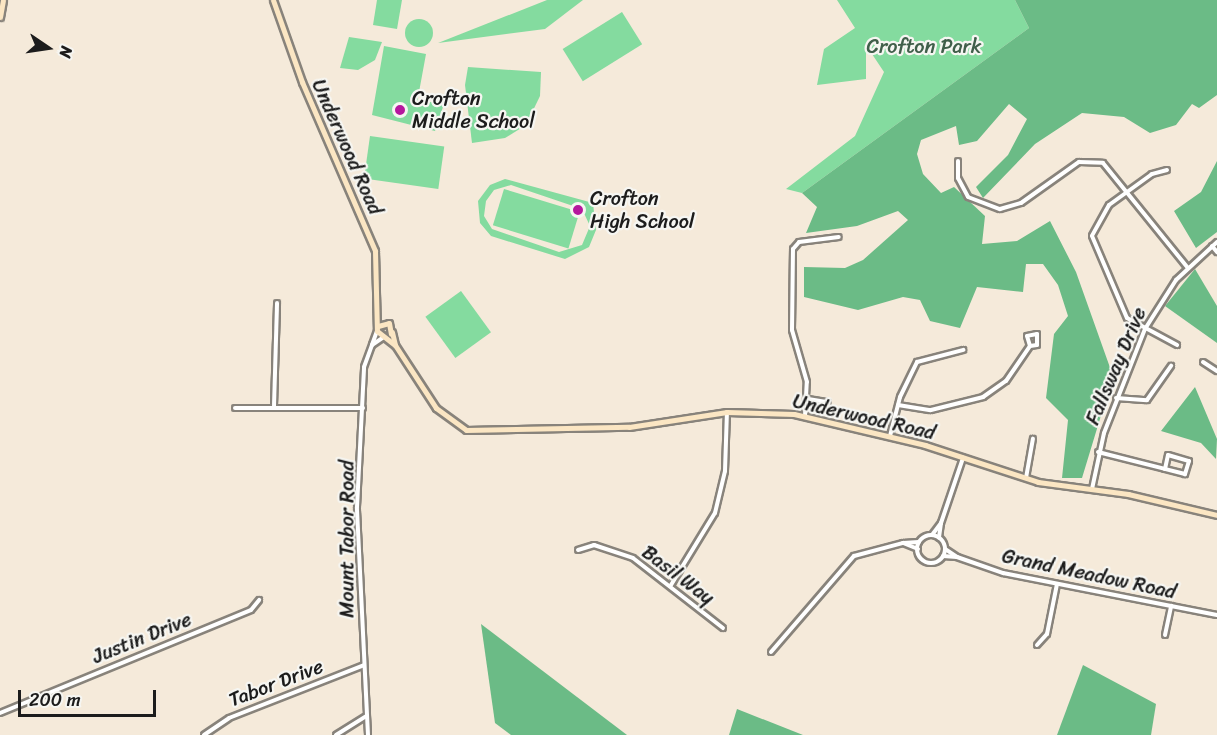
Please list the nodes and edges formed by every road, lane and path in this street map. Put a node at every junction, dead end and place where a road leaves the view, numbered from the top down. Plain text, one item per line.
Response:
1 (3, 0) edge
2 (273, 0) edge
3 (0, 17) edge
4 (958, 161) dead end
5 (1167, 170) dead end
6 (1126, 192) junction
7 (839, 237) dead end
8 (1217, 242) edge
9 (1212, 246) junction
10 (1217, 252) edge
11 (1188, 268) junction
12 (277, 303) dead end
13 (377, 308) junction
14 (387, 321) junction
15 (377, 328) junction
16 (1145, 329) junction
17 (392, 332) junction
18 (384, 337) junction
19 (372, 345) junction
20 (395, 345) junction
21 (1177, 345) dead end
22 (1030, 346) dead end
23 (963, 350) dead end
24 (1203, 362) dead end
25 (1171, 366) dead end
26 (1217, 371) edge
27 (1116, 398) junction
28 (808, 399) junction
29 (828, 402) dead end
30 (898, 405) junction
31 (274, 406) junction
32 (235, 408) dead end
33 (363, 408) junction
34 (727, 412) junction
35 (805, 416) junction
36 (890, 436) junction
37 (1033, 439) dead end
38 (1098, 452) junction
39 (963, 458) junction
40 (1165, 469) junction
41 (1026, 478) junction
42 (1092, 489) junction
43 (1217, 515) edge
44 (941, 523) junction
45 (932, 535) junction
46 (939, 537) junction
47 (920, 542) junction
48 (903, 543) junction
49 (578, 549) dead end
50 (918, 549) junction
51 (945, 549) junction
52 (943, 556) junction
53 (957, 557) junction
54 (1057, 584) junction
55 (670, 585) junction
56 (259, 600) dead end
57 (1171, 606) junction
58 (1217, 615) edge
59 (723, 628) dead end
60 (1165, 635) dead end
61 (1037, 645) dead end
62 (771, 652) dead end
63 (364, 665) junction
64 (0, 713) edge
65 (367, 716) junction
66 (204, 735) edge
67 (336, 735) edge
68 (368, 735) edge

1 - 3 street
2 - 13 street, Underwood Road
4 - 6 street
5 - 6 street
6 - 11 street
6 - 16 street
7 - 28 street
8 - 9 street, Fallsway Drive
9 - 10 street
9 - 11 street, Fallsway Drive
11 - 16 street, Fallsway Drive
12 - 31 street
13 - 14 street
13 - 15 street, Underwood Road
14 - 15 street
14 - 17 street, Underwood Road
15 - 18 street, Underwood Road
15 - 19 street, Mount Tabor Road
16 - 21 street
16 - 27 street, Fallsway Drive
17 - 18 street
17 - 20 street, Underwood Road
18 - 19 street
18 - 20 street, Underwood Road
19 - 33 street, Mount Tabor Road
20 - 34 street, Underwood Road
22 - 30 street
23 - 30 street
24 - 26 street
25 - 27 street
27 - 38 street, Fallsway Drive
28 - 29 street
28 - 35 street
30 - 36 street
31 - 32 street
31 - 33 street
33 - 63 street, Mount Tabor Road
34 - 35 street, Underwood Road
34 - 55 street
35 - 36 street, Underwood Road
36 - 39 street, Underwood Road
37 - 41 street
38 - 40 street
38 - 42 street, Fallsway Drive
39 - 41 street, Underwood Road
39 - 44 street
40 - 40 street
41 - 42 street, Underwood Road
42 - 43 street, Underwood Road
44 - 45 street
44 - 46 street
45 - 46 street
45 - 47 street
46 - 51 street
47 - 48 street
47 - 50 street
48 - 50 street
48 - 62 street
49 - 55 street, Basil Way
50 - 52 street
51 - 52 street
51 - 53 street, Grand Meadow Road
52 - 53 street, Grand Meadow Road
53 - 54 street, Grand Meadow Road
54 - 57 street, Grand Meadow Road
54 - 61 street
55 - 59 street, Basil Way
56 - 64 street, Justin Drive
57 - 58 street, Grand Meadow Road
57 - 60 street
63 - 65 street, Mount Tabor Road
63 - 66 street, Tabor Drive
65 - 67 street
65 - 68 street, Mount Tabor Road

